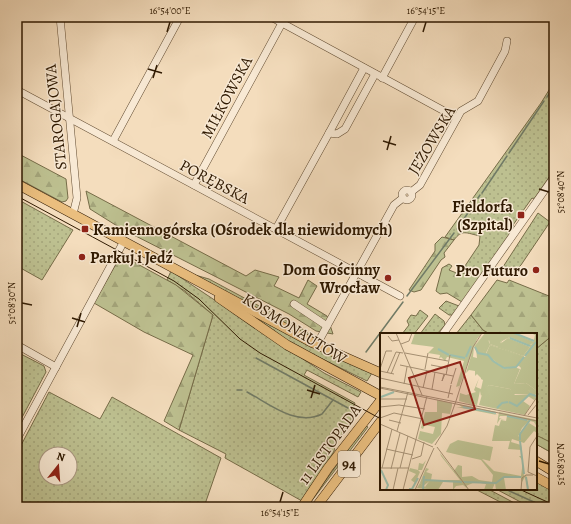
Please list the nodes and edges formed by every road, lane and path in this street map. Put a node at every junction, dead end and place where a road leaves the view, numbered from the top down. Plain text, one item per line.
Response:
1 (60, 17) edge
2 (180, 17) edge
3 (271, 17) edge
4 (415, 17) edge
5 (282, 23) junction
6 (507, 41) dead end
7 (364, 68) junction
8 (375, 74) junction
9 (382, 78) junction
10 (17, 90) edge
11 (69, 118) junction
12 (457, 118) junction
13 (329, 133) junction
14 (113, 141) junction
15 (554, 177) edge
16 (17, 184) edge
17 (194, 185) junction
18 (73, 214) junction
19 (276, 229) junction
20 (124, 241) junction
21 (357, 273) junction
22 (196, 280) junction
23 (400, 296) dead end
24 (294, 304) dead end
25 (327, 326) junction
26 (444, 333) edge
27 (321, 337) dead end
28 (17, 345) edge
29 (56, 367) junction
30 (380, 374) edge
31 (380, 395) edge
32 (380, 401) edge
33 (380, 422) edge
34 (17, 439) edge
35 (537, 462) edge
36 (554, 472) edge
37 (537, 478) edge
38 (554, 487) edge
39 (302, 507) edge
40 (316, 507) edge

1 - 11 street, STAROGAJOWA
2 - 14 street
3 - 5 street
4 - 9 street
5 - 7 street
5 - 17 street, MIŁKOWSKA
6 - 12 street, JEŻOWSKA
7 - 8 street
7 - 13 street
8 - 9 street
8 - 13 street
9 - 12 street
10 - 11 street, PORĘBSKA
11 - 14 street, PORĘBSKA
11 - 18 street, STAROGAJOWA
12 - 21 street, JEŻOWSKA
13 - 19 street
14 - 17 street, PORĘBSKA
15 - 26 street
16 - 18 main road, KOSMONAUTÓW
17 - 19 street, PORĘBSKA
18 - 20 main road, KOSMONAUTÓW
19 - 21 street, PORĘBSKA
20 - 22 main road, KOSMONAUTÓW
20 - 29 street
21 - 23 street, PORĘBSKA
21 - 25 street, JEŻOWSKA
22 - 30 main road, KOSMONAUTÓW
22 - 31 main road, KOSMONAUTÓW
24 - 25 street
25 - 27 street, JEŻOWSKA
28 - 29 street
29 - 34 street
32 - 39 main road, 11 LISTOPADA / 94
33 - 40 main road, 11 LISTOPADA / 94
35 - 36 main road
37 - 38 main road

